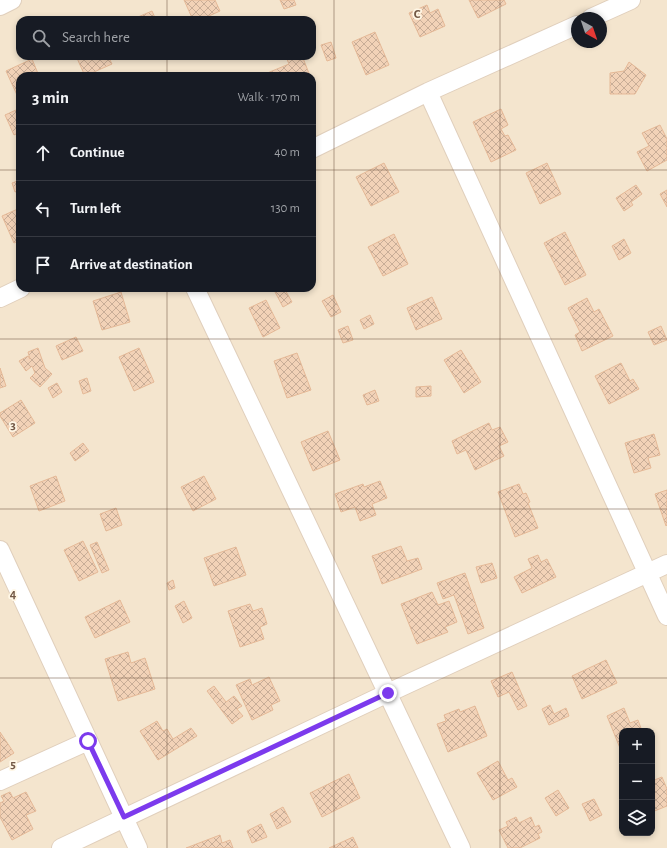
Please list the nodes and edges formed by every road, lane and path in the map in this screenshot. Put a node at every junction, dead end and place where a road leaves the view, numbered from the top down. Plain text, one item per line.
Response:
1 (12, 0) edge
2 (631, 0) edge
3 (0, 6) edge
4 (604, 12) edge
5 (571, 27) edge
6 (428, 92) junction
7 (316, 147) edge
8 (16, 290) edge
9 (197, 292) edge
10 (0, 298) edge
11 (0, 550) edge
12 (667, 564) edge
13 (646, 572) junction
14 (667, 616) edge
15 (388, 693) junction
16 (88, 741) junction
17 (0, 781) edge
18 (124, 817) junction
19 (61, 848) edge
20 (138, 848) edge
21 (461, 848) edge

1 - 3 street
2 - 4 street
5 - 6 street
6 - 7 street
6 - 13 street
8 - 10 street
9 - 15 street
11 - 16 street
12 - 13 street
13 - 14 street
13 - 15 street
15 - 18 street
15 - 21 street
16 - 17 street
16 - 18 street
18 - 19 street
18 - 20 street

